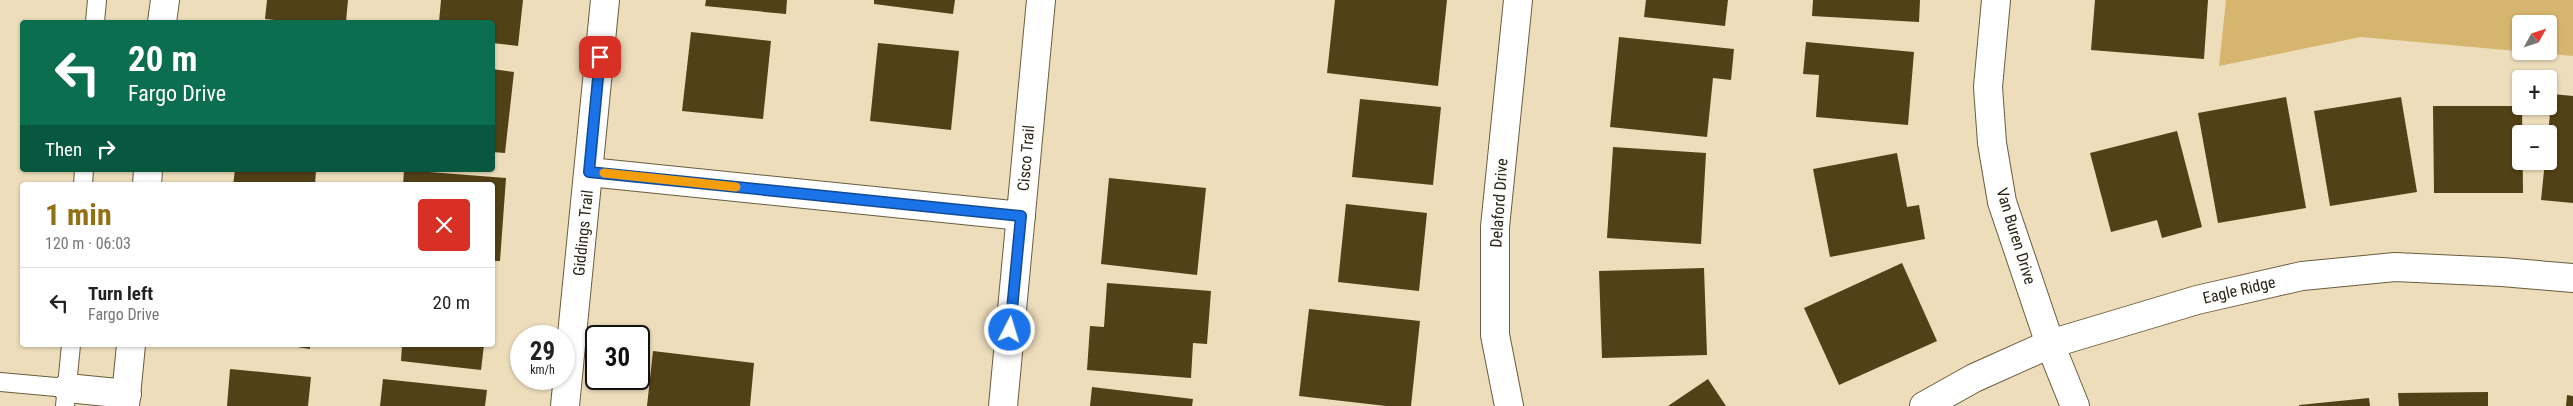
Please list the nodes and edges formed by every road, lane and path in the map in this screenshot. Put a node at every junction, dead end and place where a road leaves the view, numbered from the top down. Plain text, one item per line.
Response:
1 (97, 0) edge
2 (165, 0) edge
3 (605, 0) edge
4 (1041, 0) edge
5 (1518, 0) edge
6 (1996, 0) edge
7 (95, 20) edge
8 (162, 20) edge
9 (589, 172) junction
10 (1021, 216) junction
11 (2573, 278) edge
12 (2050, 344) junction
13 (71, 347) edge
14 (131, 347) edge
15 (0, 382) edge
16 (66, 397) edge
17 (126, 400) edge
18 (565, 406) edge
19 (1003, 406) edge
20 (1509, 406) edge
21 (1924, 406) edge
22 (2075, 406) edge

1 - 7 lane
2 - 8 street
3 - 9 street, Giddings Trail
4 - 10 street, Cisco Trail
5 - 20 street, Delaford Drive
6 - 12 street, Van Buren Drive
9 - 10 street
9 - 18 street, Giddings Trail
10 - 19 street, Cisco Trail
11 - 12 street, Eagle Ridge
12 - 21 street, Eagle Ridge
12 - 22 street, Van Buren Drive
13 - 16 lane
14 - 17 street
15 - 16 lane
16 - 17 street

